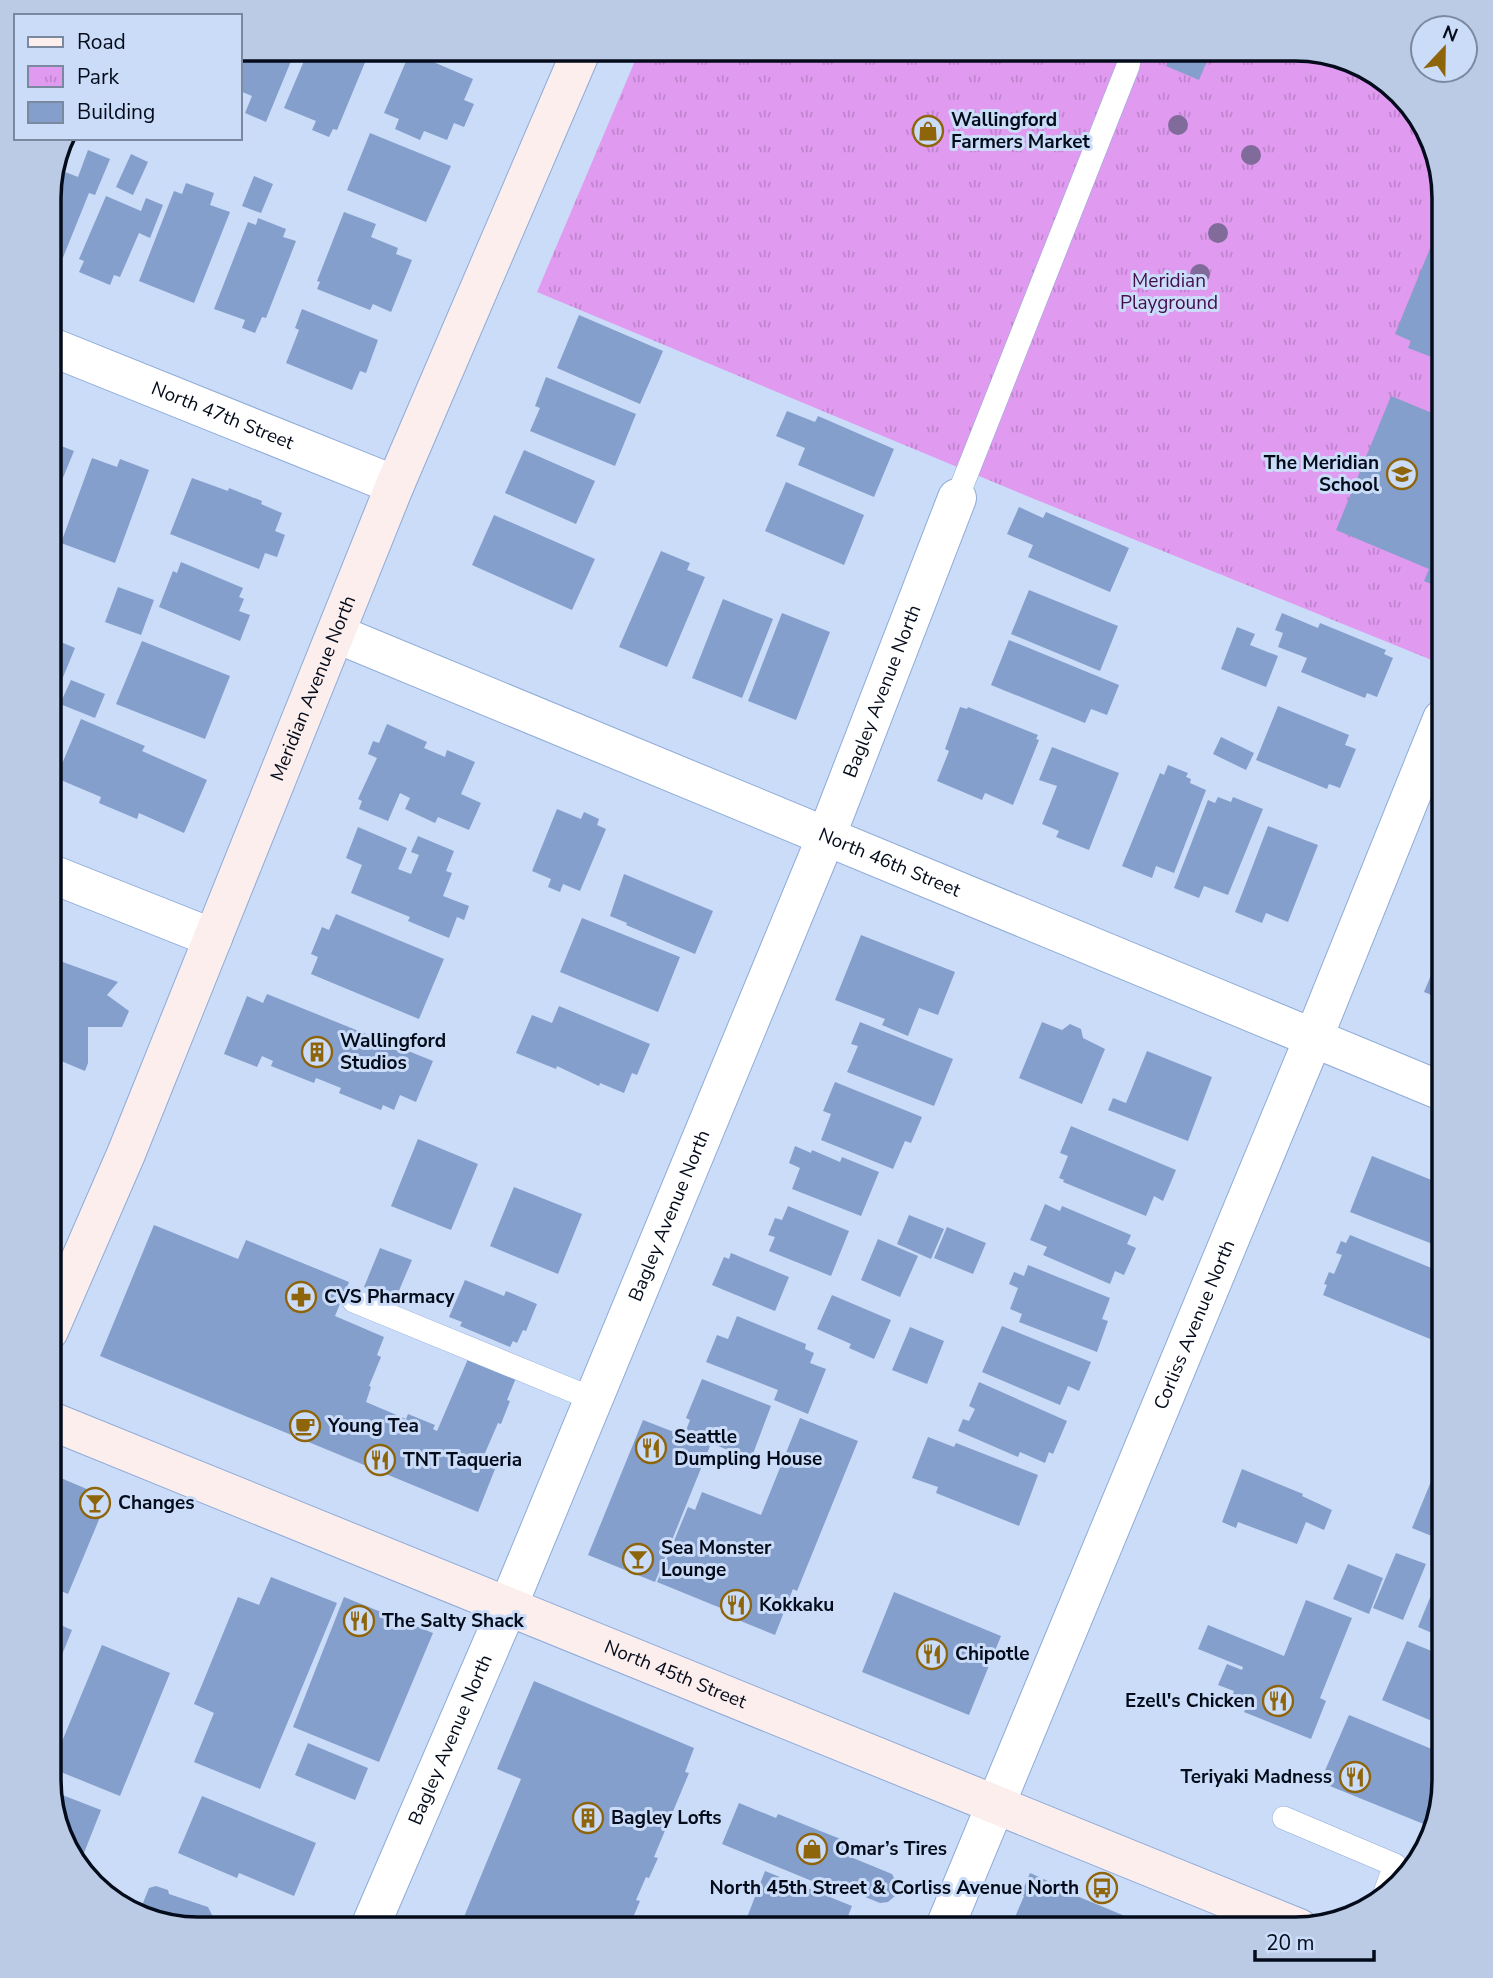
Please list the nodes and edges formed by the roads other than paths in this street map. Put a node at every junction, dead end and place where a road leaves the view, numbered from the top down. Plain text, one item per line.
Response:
1 (568, 62) edge
2 (1129, 62) edge
3 (62, 351) edge
4 (396, 485) junction
5 (957, 498) joint
6 (337, 634) junction
7 (1432, 744) edge
8 (825, 837) junction
9 (62, 878) edge
10 (213, 938) junction
11 (1313, 1040) junction
12 (1432, 1087) edge
13 (354, 1301) dead end
14 (61, 1303) edge
15 (593, 1399) junction
16 (61, 1425) edge
17 (508, 1606) junction
18 (995, 1804) junction
19 (1284, 1818) dead end
20 (1400, 1867) edge
21 (374, 1917) edge
22 (949, 1917) edge
23 (1272, 1917) edge

1 - 4 street, Meridian Avenue North
2 - 5 lane
3 - 4 street, North 47th Street
4 - 6 street, Meridian Avenue North
5 - 8 street, Bagley Avenue North
6 - 8 street, North 46th Street
6 - 10 street, Meridian Avenue North
7 - 11 street, Corliss Avenue North
8 - 11 street, North 46th Street
8 - 15 street, Bagley Avenue North
9 - 10 street
10 - 14 street, Meridian Avenue North
11 - 12 street, North 46th Street
11 - 18 street, Corliss Avenue North
13 - 15 lane
15 - 17 street, Bagley Avenue North
16 - 17 street, North 45th Street
17 - 18 street, North 45th Street
17 - 21 street, Bagley Avenue North
18 - 22 street, Corliss Avenue North
18 - 23 street, North 45th Street
19 - 20 lane

